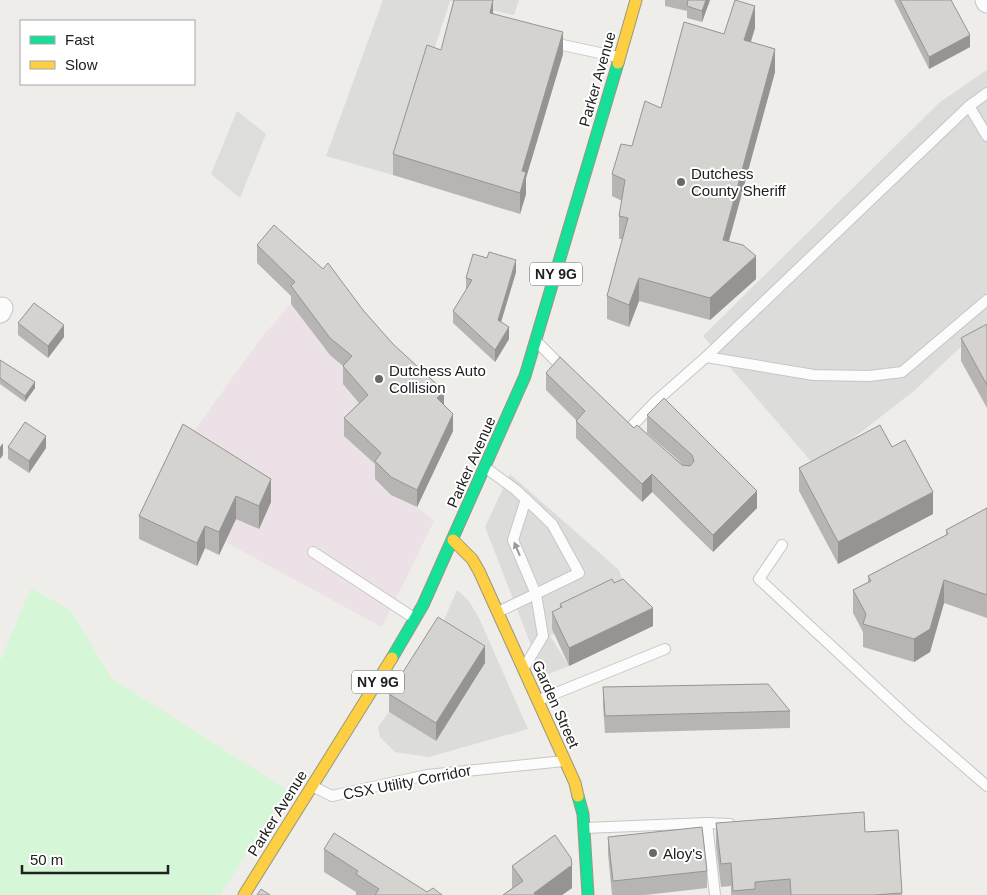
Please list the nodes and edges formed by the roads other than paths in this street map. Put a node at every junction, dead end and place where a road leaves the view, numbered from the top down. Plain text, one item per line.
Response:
1 (636, 0) edge
2 (534, 38) edge
3 (619, 58) junction
4 (987, 93) edge
5 (969, 106) junction
6 (987, 136) edge
7 (987, 300) edge
8 (537, 341) junction
9 (706, 357) junction
10 (572, 377) edge
11 (631, 427) edge
12 (486, 467) junction
13 (526, 499) junction
14 (453, 540) junction
15 (782, 545) dead end
16 (313, 552) dead end
17 (536, 594) junction
18 (498, 612) junction
19 (415, 618) junction
20 (665, 649) dead end
21 (524, 669) junction
22 (538, 700) junction
23 (565, 761) junction
24 (311, 786) junction
25 (987, 786) edge
26 (707, 823) junction
27 (745, 825) edge
28 (584, 828) junction
29 (244, 895) edge
30 (588, 895) edge
31 (715, 895) edge

1 - 3 main road, Parker Avenue / NY 9G
2 - 3 lane
3 - 8 main road, Parker Avenue / NY 9G
4 - 5 lane
5 - 6 lane
5 - 9 lane
7 - 9 lane
8 - 10 lane
8 - 12 main road, Parker Avenue / NY 9G
9 - 11 lane
12 - 13 lane
12 - 14 main road, Parker Avenue / NY 9G
17 -> 13 lane
13 - 17 lane
14 - 18 main road, Garden Street
14 - 19 main road, Parker Avenue / NY 9G
15 - 25 lane
16 - 19 lane
17 - 18 lane
17 - 21 lane
18 - 21 main road, Garden Street
19 - 24 main road, Parker Avenue / NY 9G
20 - 22 lane
21 - 22 main road, Garden Street
22 - 23 main road, Garden Street
23 - 24 lane, CSX Utility Corridor
23 - 28 main road, Garden Street
24 - 29 main road, Parker Avenue / NY 9G
26 - 27 lane
26 - 28 lane
26 - 31 lane
28 - 30 main road, Garden Street

